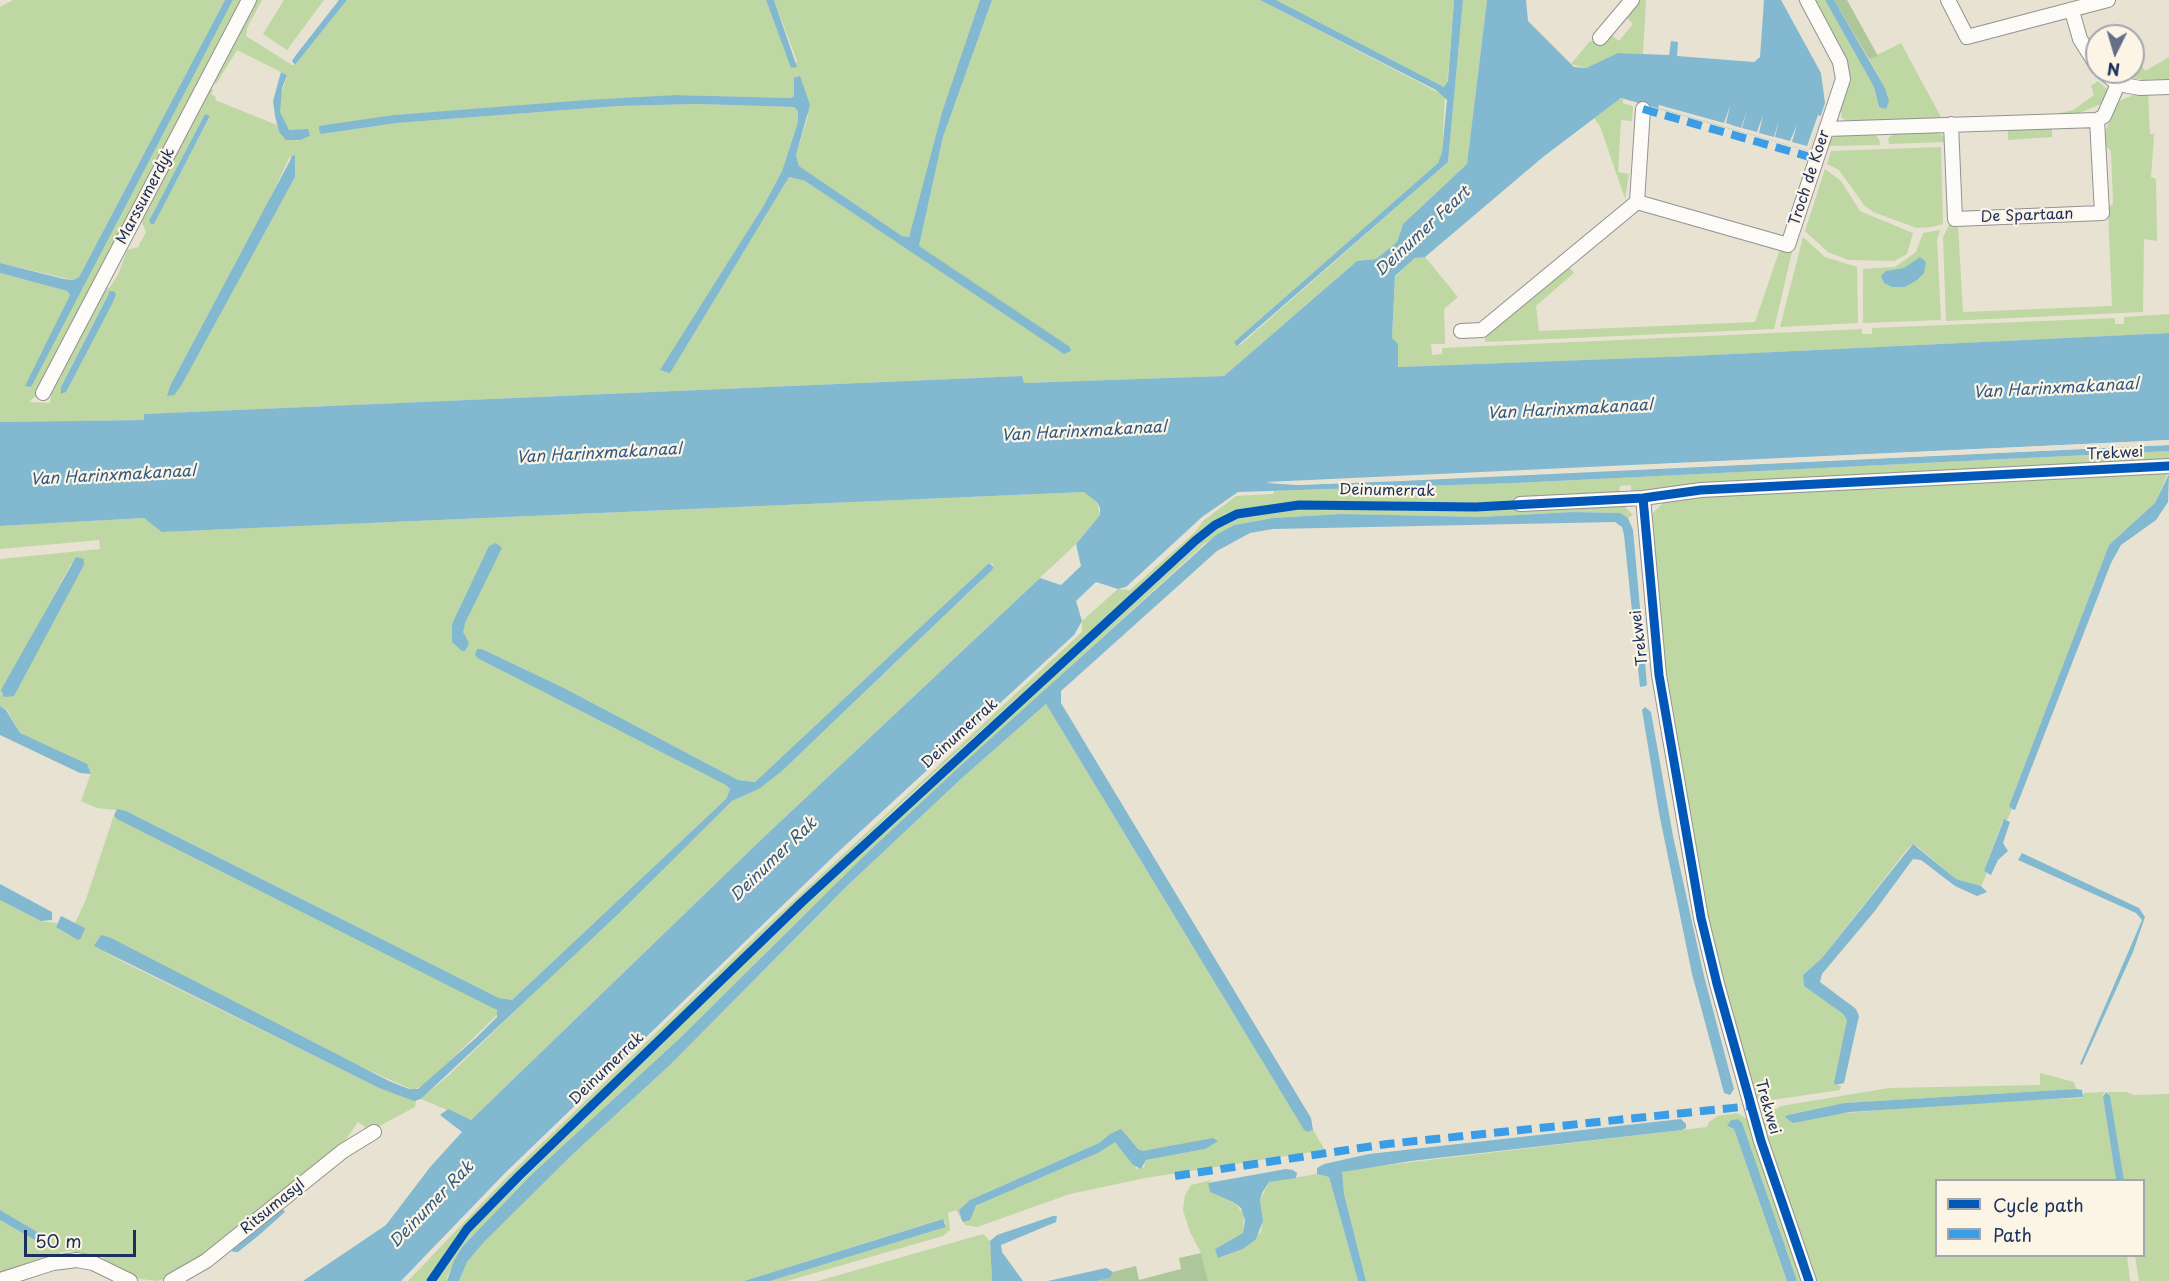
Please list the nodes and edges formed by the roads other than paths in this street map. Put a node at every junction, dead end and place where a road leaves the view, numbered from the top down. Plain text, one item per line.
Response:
1 (249, 0) edge
2 (1632, 0) edge
3 (1807, 0) edge
4 (1948, 0) edge
5 (2108, 0) edge
6 (2072, 11) junction
7 (1600, 38) dead end
8 (2085, 47) edge
9 (2118, 84) joint
10 (2169, 87) edge
11 (1643, 109) dead end
12 (2097, 120) junction
13 (1951, 124) junction
14 (1826, 129) junction
15 (1637, 202) junction
16 (1461, 331) dead end
17 (43, 393) dead end
18 (2169, 466) edge
19 (1643, 498) junction
20 (1520, 504) dead end
21 (374, 1132) dead end
22 (0, 1280) edge
23 (130, 1281) edge
24 (171, 1281) edge
25 (1809, 1281) edge

1 - 17 street, Marssumerdyk
2 - 7 street
3 - 14 street, Troch de Koer
4 - 6 street
5 - 6 street
6 - 8 street
9 - 10 street
9 - 12 street
11 - 15 street
12 - 13 street
12 - 13 street, De Spartaan
13 - 14 street
14 - 15 street, Troch de Koer
15 - 16 street
18 - 19 street, Trekwei
19 - 20 street
19 - 25 street, Trekwei
21 - 24 street, Ritsumasyl
22 - 23 street

